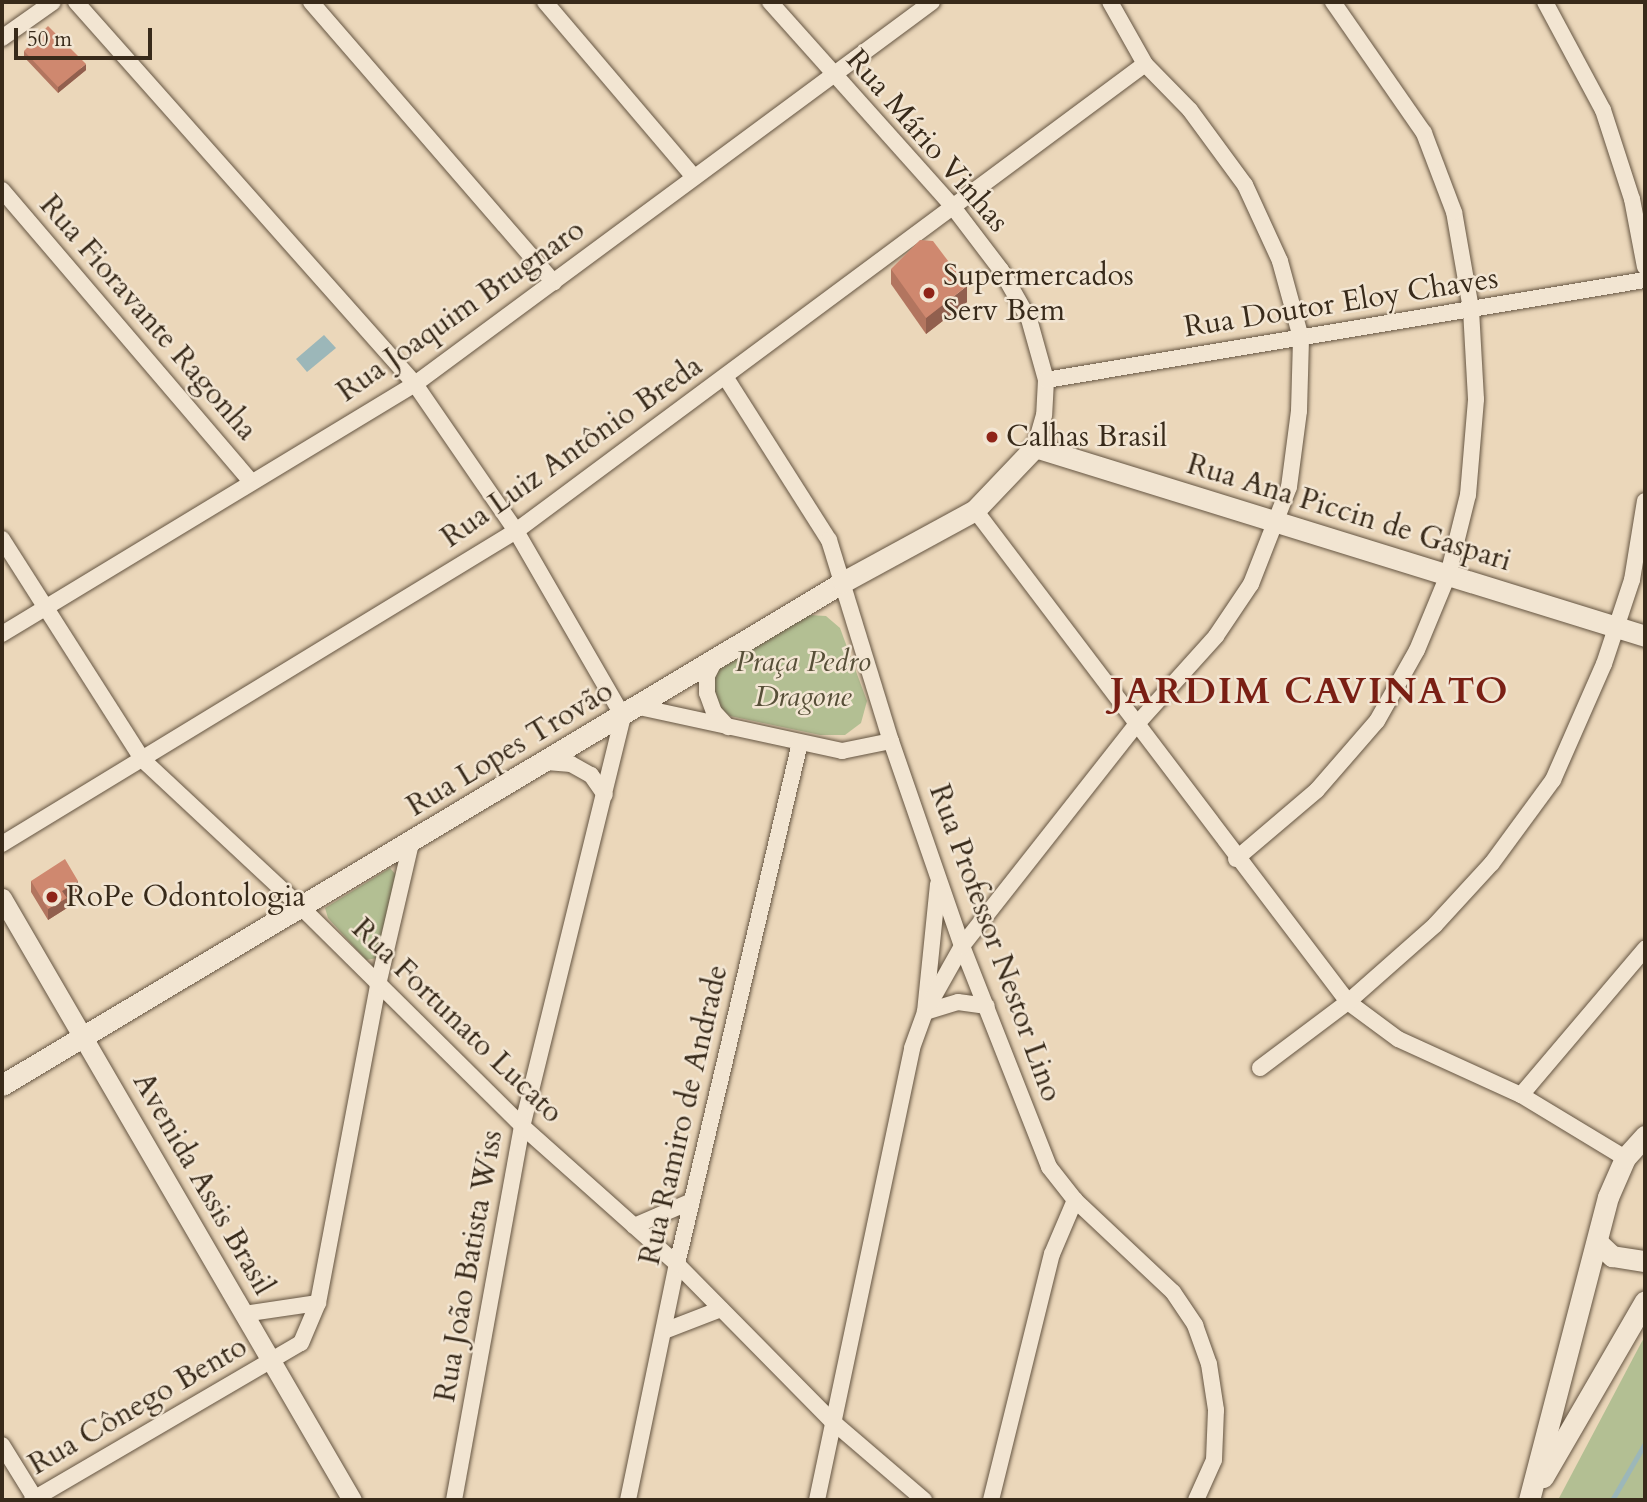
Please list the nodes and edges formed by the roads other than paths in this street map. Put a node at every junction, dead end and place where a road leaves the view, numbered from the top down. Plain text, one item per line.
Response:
1 (53, 2) edge
2 (76, 2) edge
3 (311, 2) edge
4 (545, 2) edge
5 (771, 2) edge
6 (932, 2) edge
7 (1110, 2) edge
8 (1333, 2) edge
9 (1545, 2) edge
10 (2, 38) edge
11 (1145, 64) junction
12 (832, 75) junction
13 (694, 177) junction
14 (2, 190) edge
15 (953, 207) junction
16 (1645, 267) edge
17 (1645, 281) edge
18 (554, 284) junction
19 (1471, 309) junction
20 (1301, 338) junction
21 (726, 378) junction
22 (1046, 380) junction
23 (415, 384) junction
24 (1035, 447) junction
25 (251, 482) junction
26 (1645, 500) edge
27 (975, 510) junction
28 (1279, 522) junction
29 (516, 531) junction
30 (2, 539) edge
31 (1448, 575) junction
32 (843, 582) junction
33 (44, 605) junction
34 (1616, 628) junction
35 (2, 634) edge
36 (1645, 636) edge
37 (715, 660) junction
38 (631, 711) junction
39 (1136, 725) junction
40 (728, 727) junction
41 (891, 741) junction
42 (800, 743) junction
43 (142, 759) junction
44 (547, 762) junction
45 (606, 795) junction
46 (411, 843) junction
47 (2, 844) edge
48 (1236, 859) junction
49 (938, 878) junction
50 (2, 898) edge
51 (302, 908) junction
52 (962, 946) junction
53 (1645, 949) edge
54 (379, 985) junction
55 (1348, 1002) junction
56 (987, 1006) junction
57 (925, 1012) junction
58 (83, 1038) junction
59 (1260, 1068) dead end
60 (2, 1084) edge
61 (1521, 1095) junction
62 (522, 1126) junction
63 (1645, 1136) edge
64 (1625, 1158) junction
65 (1075, 1200) junction
66 (692, 1201) junction
67 (634, 1226) junction
68 (1597, 1242) junction
69 (1645, 1261) edge
70 (677, 1264) junction
71 (1645, 1301) edge
72 (318, 1303) junction
73 (721, 1309) junction
74 (244, 1314) junction
75 (664, 1331) junction
76 (271, 1361) junction
77 (833, 1422) junction
78 (2, 1445) edge
79 (34, 1500) edge
80 (352, 1500) edge
81 (454, 1500) edge
82 (628, 1500) edge
83 (817, 1500) edge
84 (925, 1500) edge
85 (992, 1500) edge
86 (1196, 1500) edge
87 (1530, 1500) edge

1 - 10 street
2 - 23 street
3 - 18 street
4 - 13 street
5 - 12 street, Rua Mário Vinhas
6 - 12 street, Rua Joaquim Brugnaro
7 - 11 street
8 - 19 street
9 - 16 street
11 - 15 street, Rua Luiz Antônio Breda
11 - 20 street
12 - 13 street, Rua Joaquim Brugnaro
12 - 15 street, Rua Mário Vinhas
13 - 18 street, Rua Joaquim Brugnaro
14 - 25 street, Rua Fioravante Ragonha
15 - 21 street, Rua Luiz Antônio Breda
15 - 22 street, Rua Mário Vinhas
17 - 19 street, Rua Doutor Eloy Chaves
18 - 23 street, Rua Joaquim Brugnaro
19 - 20 street, Rua Doutor Eloy Chaves
19 - 31 street
20 - 22 street, Rua Doutor Eloy Chaves
20 - 28 street
21 - 29 street, Rua Luiz Antônio Breda
21 - 32 street, Rua Professor Nestor Lino
22 - 24 street, Rua Mário Vinhas
23 - 25 street, Rua Joaquim Brugnaro
23 - 29 street
24 - 27 main road, Rua Lopes Trovão
24 - 28 main road, Rua Ana Piccin de Gaspari
25 - 33 street, Rua Joaquim Brugnaro
26 - 34 street
27 - 32 main road, Rua Lopes Trovão
27 - 39 street
28 - 31 main road, Rua Ana Piccin de Gaspari
28 - 39 street
29 - 38 street
29 - 43 street, Rua Luiz Antônio Breda
30 - 33 street, Rua Fortunato Lucato
31 - 34 main road, Rua Ana Piccin de Gaspari
31 - 48 street
32 - 37 main road, Rua Lopes Trovão
32 - 41 street, Rua Professor Nestor Lino
33 - 35 street, Rua Joaquim Brugnaro
33 - 43 street, Rua Fortunato Lucato
34 - 36 main road, Rua Ana Piccin de Gaspari
34 - 55 street
37 - 38 main road, Rua Lopes Trovão
37 - 40 street
38 - 40 street
38 - 44 main road, Rua Lopes Trovão
38 - 45 street, Rua João Batista Wiss
39 - 48 street
39 - 52 street
40 - 42 street
41 - 42 street
41 - 49 street, Rua Professor Nestor Lino
42 - 66 street, Rua Ramiro de Andrade
43 - 47 street, Rua Luiz Antônio Breda
43 - 51 street, Rua Fortunato Lucato
44 - 45 street
44 - 46 main road, Rua Lopes Trovão
45 - 62 street, Rua João Batista Wiss
46 - 51 main road, Rua Lopes Trovão
46 - 54 street, Rua Cônego Bento
48 - 55 street
49 - 52 street, Rua Professor Nestor Lino
49 - 57 street
50 - 58 street, Avenida Assis Brasil
51 - 54 street, Rua Fortunato Lucato
51 - 58 main road, Rua Lopes Trovão
52 - 56 street, Rua Professor Nestor Lino
52 - 57 street
53 - 61 street
54 - 62 street, Rua Fortunato Lucato
54 - 72 street, Rua Cônego Bento
55 - 59 street
55 - 61 street
56 - 57 street
56 - 65 street, Rua Professor Nestor Lino
57 - 77 street
58 - 60 main road, Rua Lopes Trovão
58 - 74 street, Avenida Assis Brasil
61 - 64 street
62 - 67 street, Rua Fortunato Lucato
62 - 81 street, Rua João Batista Wiss
63 - 64 main road
64 - 68 main road
65 - 85 street
65 - 86 street, Rua Professor Nestor Lino
66 - 67 street
66 - 70 street, Rua Ramiro de Andrade
67 - 70 street, Rua Fortunato Lucato
68 - 69 main road
68 - 87 main road
70 - 73 street, Rua Fortunato Lucato
70 - 75 street, Rua Ramiro de Andrade
71 - 87 main road
72 - 74 street
72 - 76 street, Rua Cônego Bento
73 - 75 street
73 - 77 street, Rua Fortunato Lucato
74 - 76 street, Avenida Assis Brasil
75 - 82 street, Rua Ramiro de Andrade
76 - 79 street, Rua Cônego Bento
76 - 80 street, Avenida Assis Brasil
77 - 83 street
77 - 84 street, Rua Fortunato Lucato
78 - 79 street

